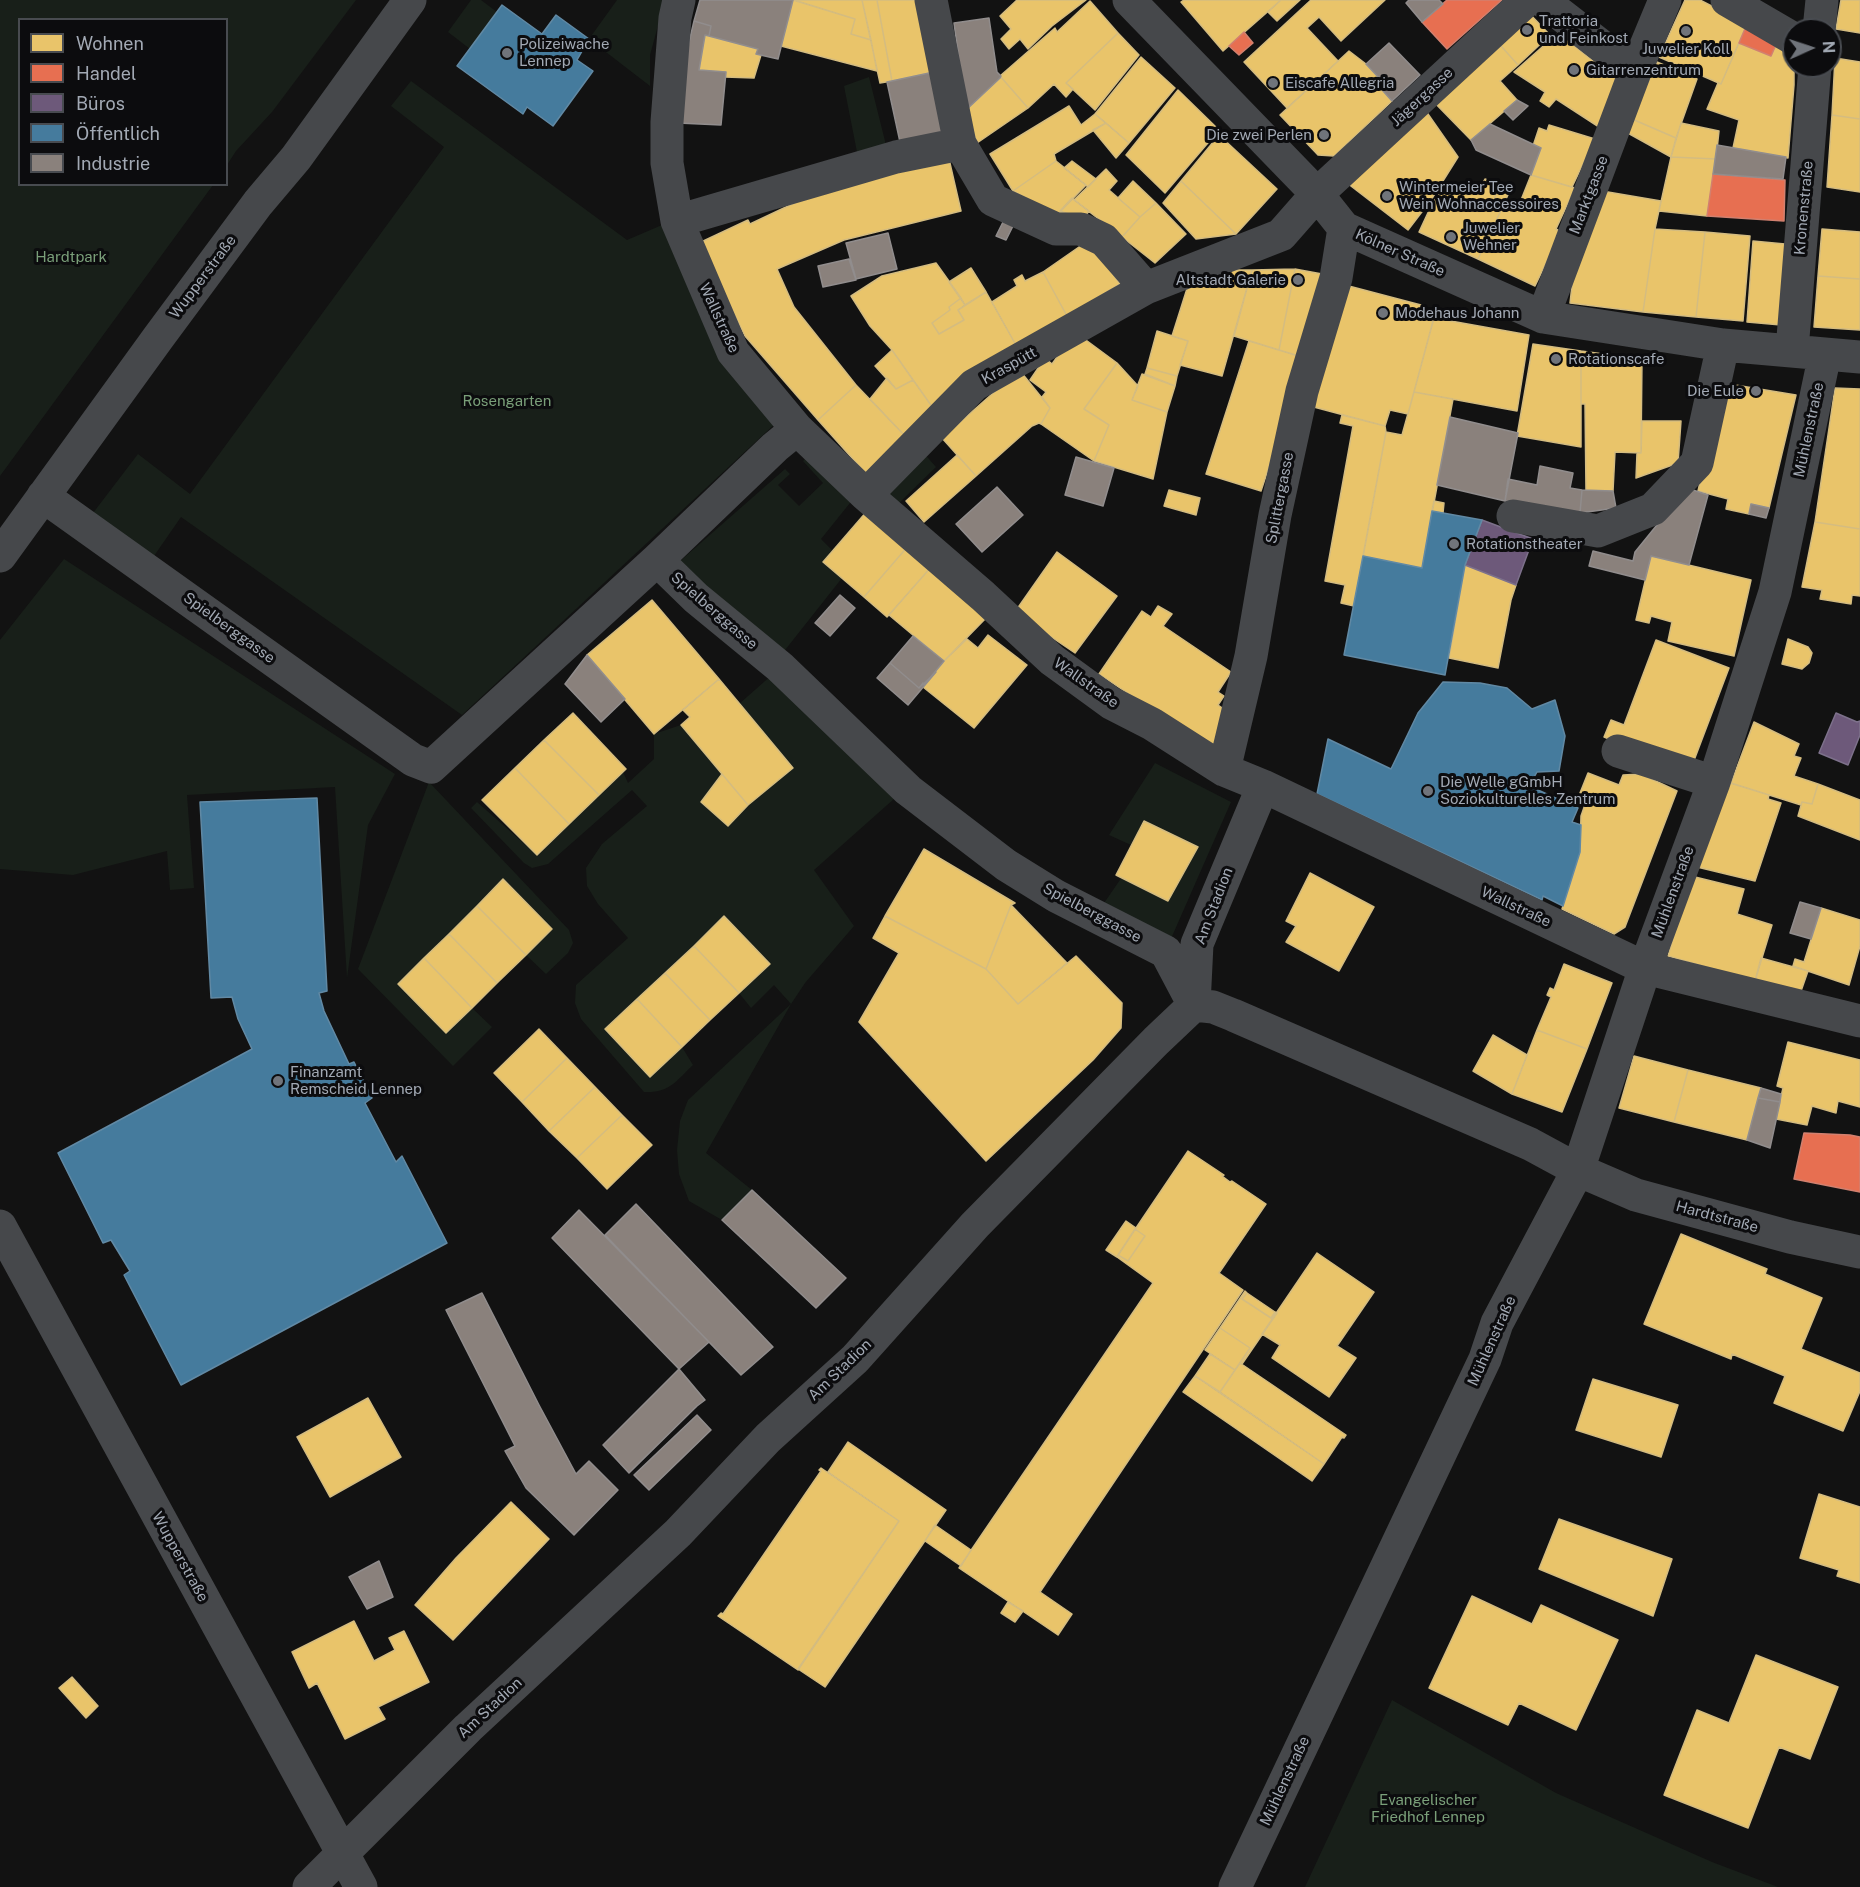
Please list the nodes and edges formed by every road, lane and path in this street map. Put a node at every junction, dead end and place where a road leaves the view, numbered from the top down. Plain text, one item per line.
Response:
1 (410, 0) edge
2 (679, 0) edge
3 (931, 0) edge
4 (1129, 0) edge
5 (1527, 0) edge
6 (1542, 0) edge
7 (1665, 0) edge
8 (1727, 0) edge
9 (1822, 0) edge
10 (1820, 18) edge
11 (1782, 32) edge
12 (1635, 72) junction
13 (1814, 78) edge
14 (960, 144) junction
15 (1317, 194) junction
16 (677, 221) junction
17 (1344, 228) junction
18 (1146, 288) junction
19 (1544, 317) junction
20 (1723, 345) junction
21 (1792, 350) junction
22 (1825, 354) junction
23 (1860, 357) edge
24 (797, 429) junction
25 (866, 495) junction
26 (43, 496) junction
27 (1513, 516) dead end
28 (0, 556) edge
29 (657, 560) junction
30 (1618, 751) dead end
31 (1224, 770) junction
32 (1714, 782) junction
33 (1263, 786) junction
34 (1645, 968) junction
35 (1194, 1005) junction
36 (1860, 1021) edge
37 (1578, 1170) junction
38 (0, 1226) edge
39 (1860, 1252) edge
40 (343, 1854) junction
41 (309, 1887) edge
42 (361, 1887) edge
43 (1235, 1887) edge

1 - 26 street, Wupperstraße
2 - 16 street, Wallstraße
3 - 14 street
4 - 15 street, Kölner Straße
5 - 15 street, Jägergasse
6 - 12 street
7 - 12 street, Marktgasse
8 - 11 street
9 - 10 street
12 - 19 street, Marktgasse
13 - 21 street, Kronenstraße
14 - 16 street
14 - 18 street
15 - 17 street, Kölner Straße
15 - 18 street, Kraspütt
16 - 24 street, Wallstraße
17 - 19 street, Kölner Straße
17 - 31 street, Splittergasse
18 - 25 street, Kraspütt
19 - 20 street, Kölner Straße
20 - 21 street, Kölner Straße
20 - 27 street
21 - 22 street, Kölner Straße
22 - 23 street, Kölner Straße
22 - 32 street, Mühlenstraße
24 - 25 street, Wallstraße
24 - 29 street, Spielberggasse
25 - 31 street, Wallstraße
26 - 28 street, Wupperstraße
26 - 29 street, Spielberggasse
29 - 35 street, Spielberggasse
30 - 32 street
31 - 33 street, Wallstraße
32 - 34 street, Mühlenstraße
33 - 34 street, Wallstraße
33 - 35 street, Am Stadion
34 - 36 street, Wallstraße
34 - 37 street, Mühlenstraße
35 - 37 street
35 - 40 street, Am Stadion
37 - 39 street, Hardtstraße
37 - 43 street, Mühlenstraße
38 - 40 street, Wupperstraße
40 - 41 street, Am Stadion
40 - 42 street, Wupperstraße

